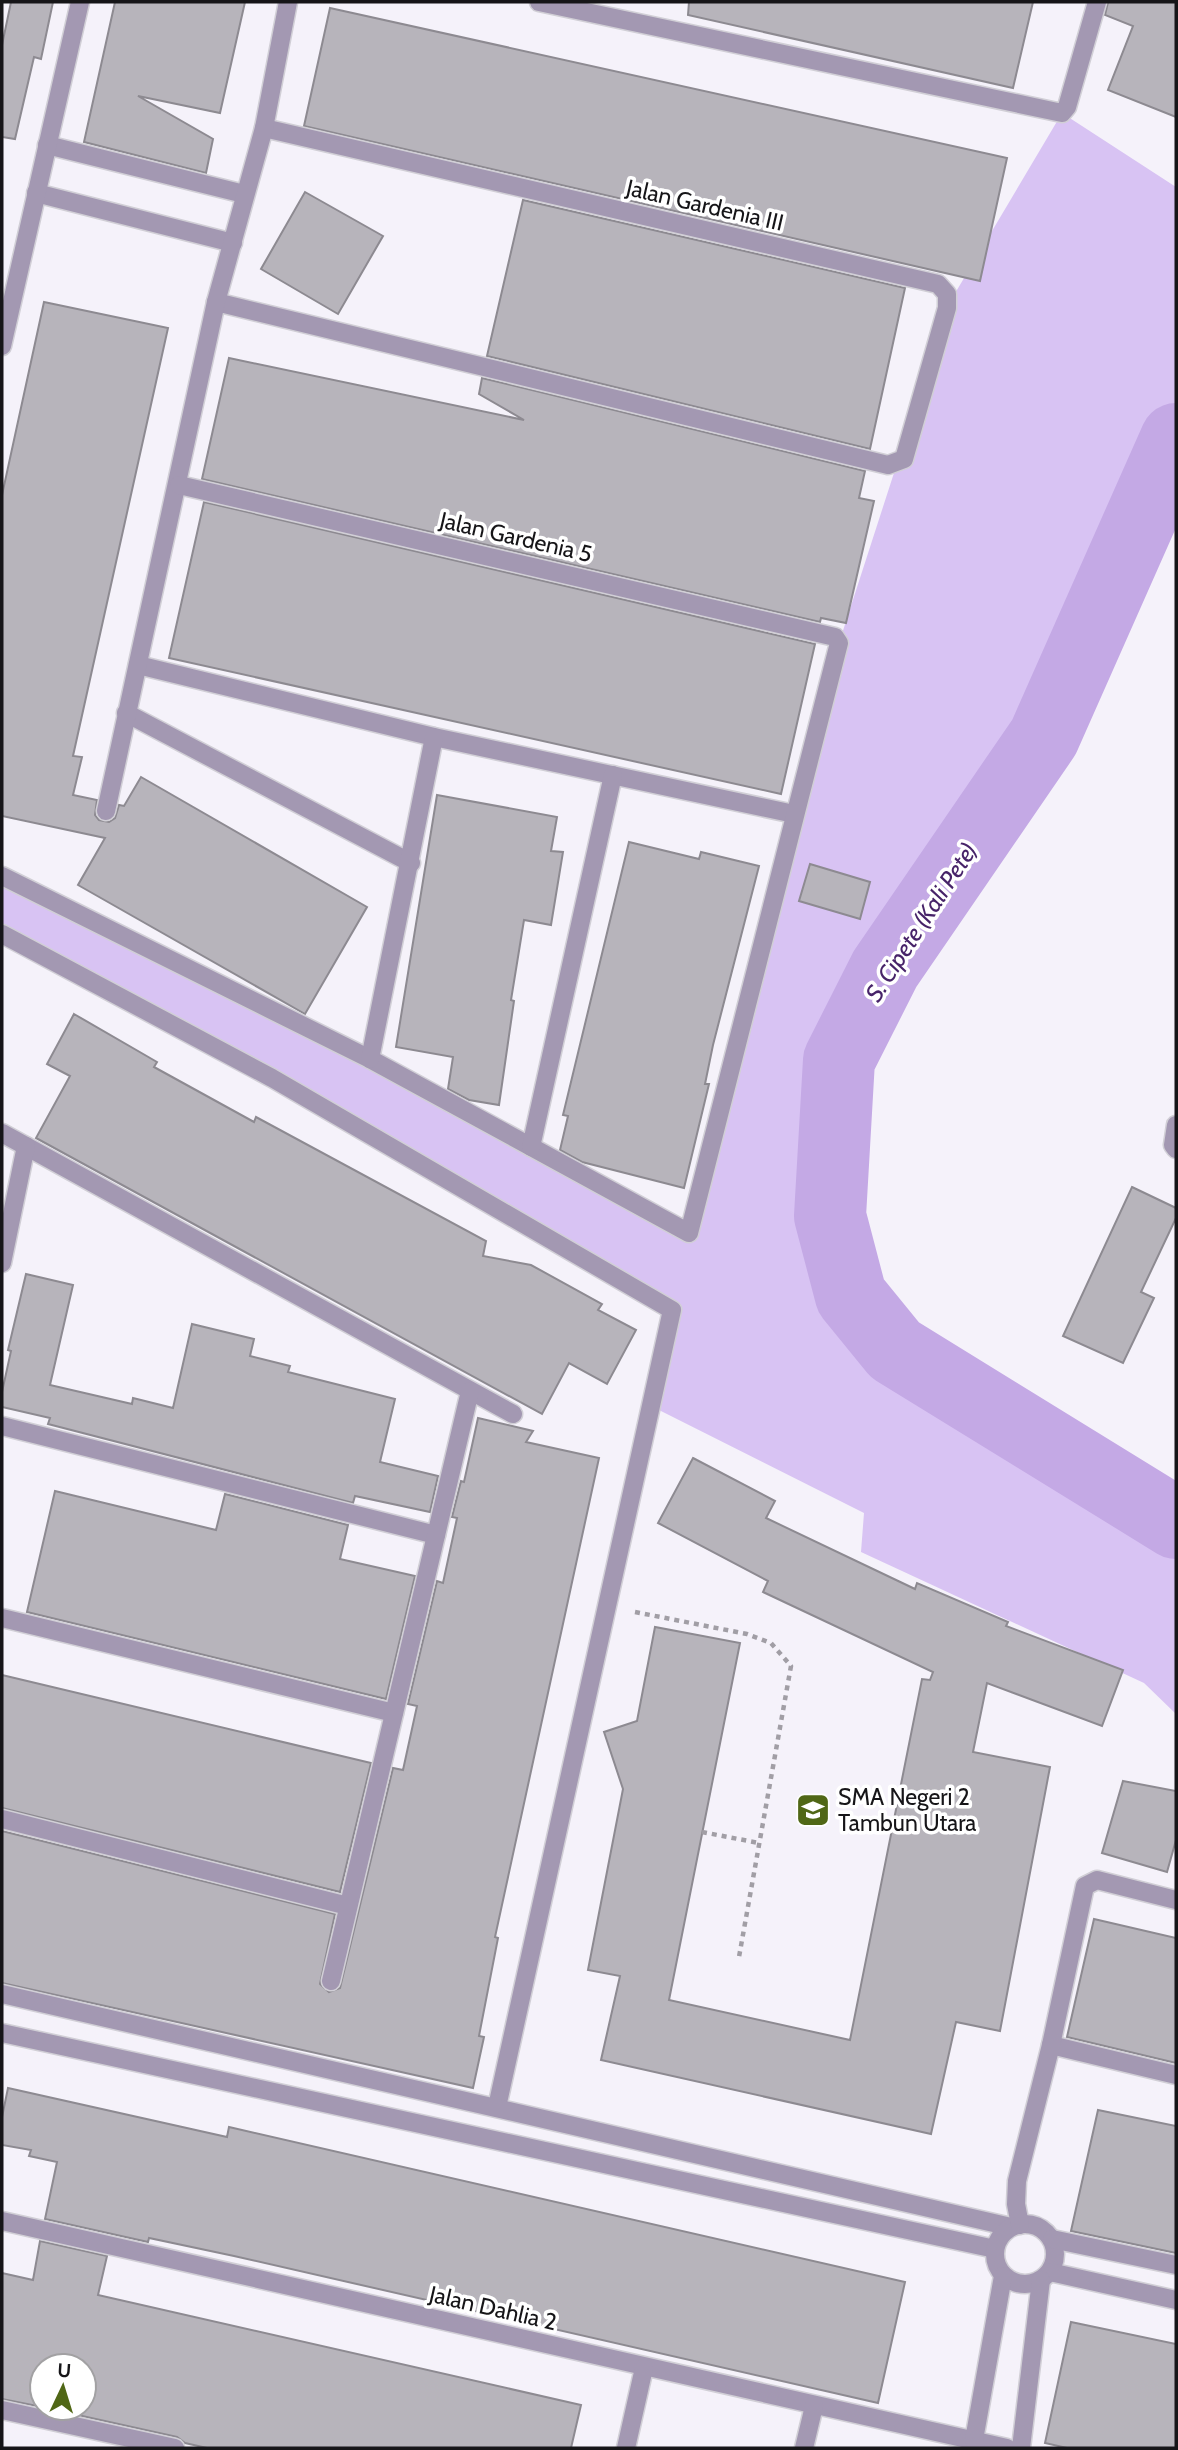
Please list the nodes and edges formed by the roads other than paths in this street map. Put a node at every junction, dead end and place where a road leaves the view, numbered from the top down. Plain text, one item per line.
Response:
1 (79, 2) edge
2 (288, 2) edge
3 (539, 2) edge
4 (1097, 2) edge
5 (264, 128) junction
6 (47, 145) junction
7 (36, 194) junction
8 (244, 194) junction
9 (233, 243) junction
10 (216, 302) junction
11 (2, 346) edge
12 (179, 485) junction
13 (138, 665) junction
14 (126, 713) junction
15 (434, 737) junction
16 (613, 775) junction
17 (106, 811) dead end
18 (794, 814) junction
19 (411, 863) junction
20 (2, 876) edge
21 (2, 934) edge
22 (370, 1059) junction
23 (1176, 1125) edge
24 (2, 1133) edge
25 (26, 1146) junction
26 (531, 1147) junction
27 (1176, 1149) edge
28 (2, 1263) edge
29 (470, 1391) junction
30 (513, 1414) dead end
31 (2, 1426) edge
32 (436, 1535) junction
33 (2, 1618) edge
34 (394, 1713) junction
35 (2, 1819) edge
36 (1176, 1900) edge
37 (348, 1906) junction
38 (331, 1981) dead end
39 (2, 1994) edge
40 (2, 2033) edge
41 (1051, 2045) junction
42 (1176, 2075) edge
43 (496, 2107) junction
44 (2, 2221) edge
45 (1016, 2226) junction
46 (1052, 2239) junction
47 (995, 2249) junction
48 (1176, 2265) edge
49 (1003, 2276) junction
50 (1046, 2276) junction
51 (1176, 2300) edge
52 (644, 2368) junction
53 (814, 2406) junction
54 (2, 2410) edge
55 (975, 2444) edge
56 (175, 2448) edge
57 (626, 2448) edge
58 (804, 2448) edge
59 (1007, 2448) edge
60 (1021, 2448) edge

1 - 6 street
2 - 5 street
3 - 4 street
5 - 8 street
5 - 10 street, Jalan Gardenia III
6 - 7 street
6 - 8 street
7 - 9 street
7 - 11 street
8 - 9 street
9 - 10 street
10 - 12 street
12 - 13 street
12 - 18 street, Jalan Gardenia 5
13 - 14 street
13 - 15 street
14 - 17 street
14 - 19 street
15 - 16 street
15 - 19 street
16 - 18 street
16 - 26 street
18 - 26 street
19 - 22 street
20 - 22 street
21 - 43 street
22 - 26 street
23 - 27 street
24 - 25 street
25 - 28 street
25 - 29 street
29 - 30 street
29 - 32 street
31 - 32 street
32 - 34 street
33 - 34 street
34 - 37 street
35 - 37 street
36 - 41 street
37 - 38 street
39 - 43 street
40 - 47 street
41 - 42 street
41 - 45 street
43 - 45 street
44 - 52 street, Jalan Dahlia 2
45 - 46 street
45 - 47 street
46 - 48 street
46 - 50 street
47 - 49 street
49 - 50 street
49 - 55 street
50 - 51 street
50 - 60 street
52 - 53 street, Jalan Dahlia 2
52 - 57 street
53 - 55 street, Jalan Dahlia 2
53 - 58 street
54 - 56 street
55 - 59 street, Jalan Dahlia 2

